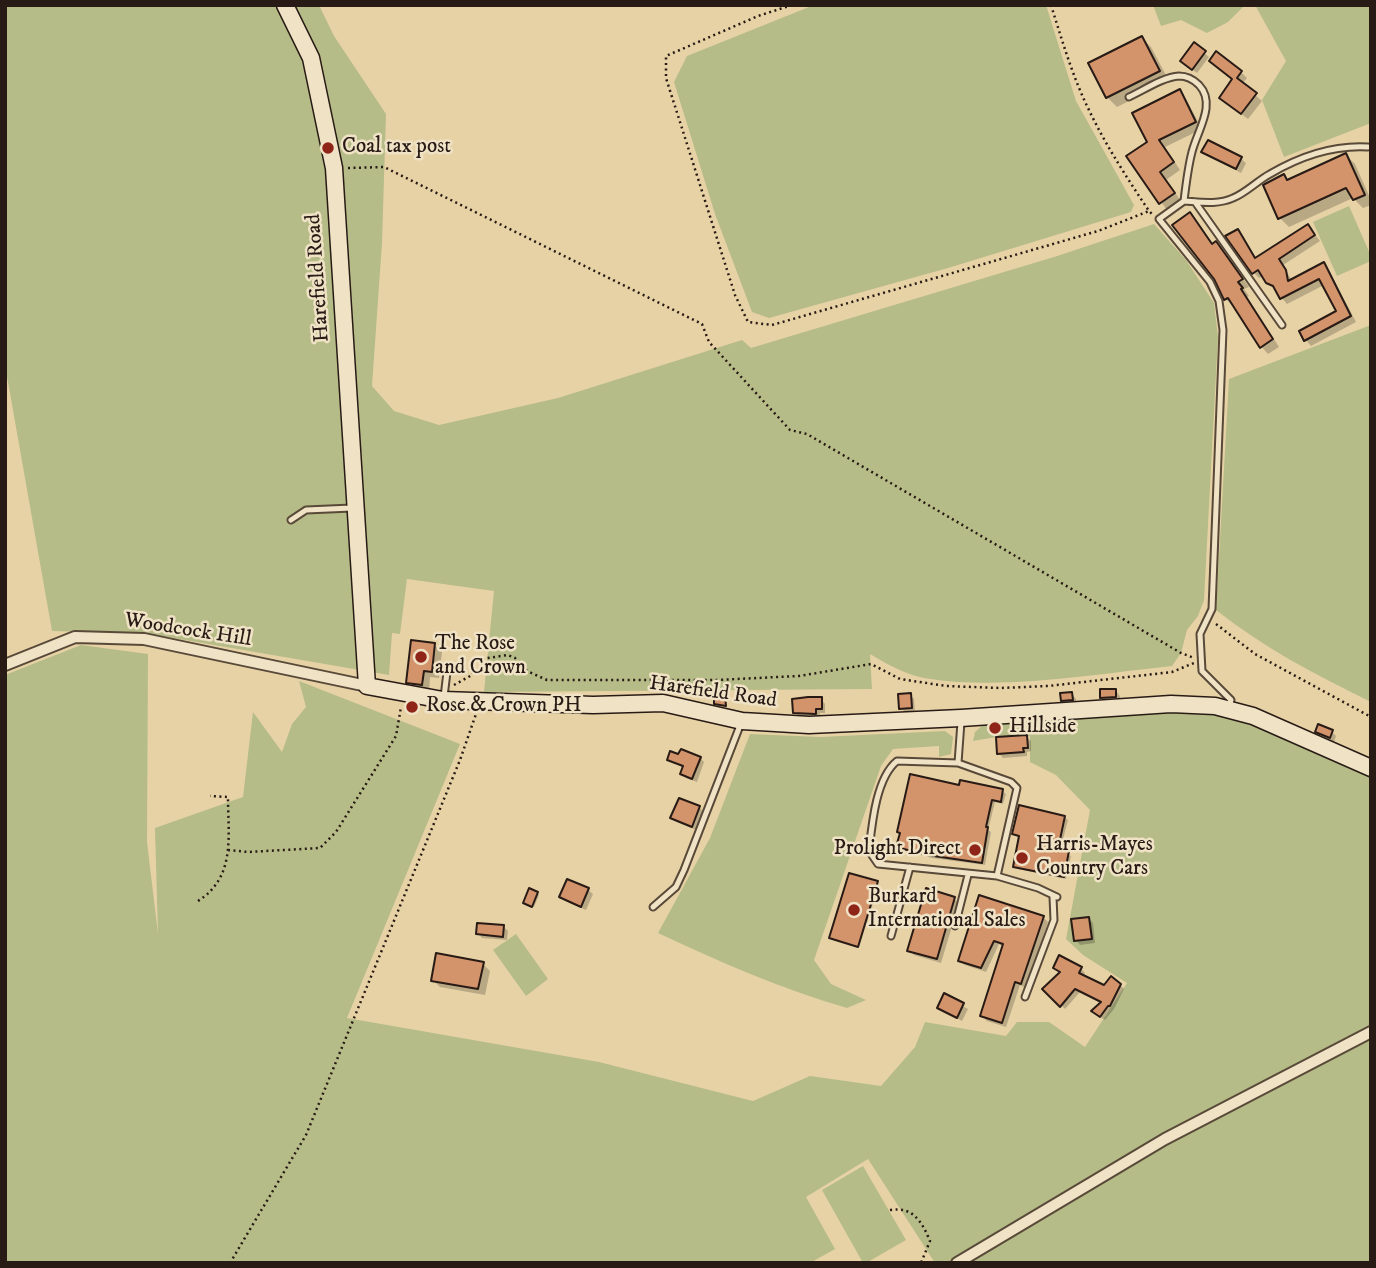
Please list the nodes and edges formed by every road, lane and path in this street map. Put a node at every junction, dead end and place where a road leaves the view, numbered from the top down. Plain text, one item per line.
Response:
1 (285, 5) edge
2 (792, 5) edge
3 (1051, 5) edge
4 (1129, 97) dead end
5 (1368, 147) dead end
6 (334, 168) junction
7 (1184, 201) junction
8 (1195, 202) junction
9 (1149, 211) junction
10 (1159, 219) junction
11 (1282, 325) dead end
12 (355, 508) junction
13 (291, 520) dead end
14 (1208, 617) junction
15 (1201, 660) junction
16 (5, 665) edge
17 (447, 672) dead end
18 (367, 686) junction
19 (403, 694) junction
20 (444, 695) junction
21 (471, 700) junction
22 (1228, 710) junction
23 (1371, 716) edge
24 (961, 718) junction
25 (742, 721) junction
26 (958, 762) junction
27 (1371, 768) edge
28 (210, 796) dead end
29 (228, 850) junction
30 (910, 867) junction
31 (968, 875) junction
32 (997, 876) junction
33 (198, 901) dead end
34 (653, 907) dead end
35 (955, 926) dead end
36 (891, 936) dead end
37 (1025, 997) dead end
38 (1371, 1032) edge
39 (890, 1210) dead end
40 (230, 1263) edge
41 (920, 1263) edge
42 (957, 1263) edge

1 - 6 street, Harefield Road
2 - 9 path
3 - 9 path
4 - 7 lane
5 - 8 lane
6 - 12 street, Harefield Road
6 - 15 path
7 - 8 lane
7 - 10 lane
8 - 11 lane
9 - 10 path
10 - 14 lane
12 - 13 lane
12 - 18 street, Harefield Road
14 - 15 lane
14 - 23 path
15 - 20 path
15 - 22 lane
16 - 18 street, Woodcock Hill
17 - 20 lane
18 - 19 street, Harefield Road
19 - 20 street, Harefield Road
19 - 29 path
20 - 21 street, Harefield Road
21 - 25 street, Harefield Road
21 - 40 path
22 - 24 street, Harefield Road
22 - 27 street, Harefield Road
24 - 25 street, Harefield Road
24 - 26 lane
25 - 34 lane
26 - 30 lane
26 - 32 lane
28 - 29 path
29 - 33 path
30 - 31 lane
30 - 36 lane
31 - 32 lane
31 - 35 lane
32 - 37 lane
38 - 42 street
39 - 41 path

